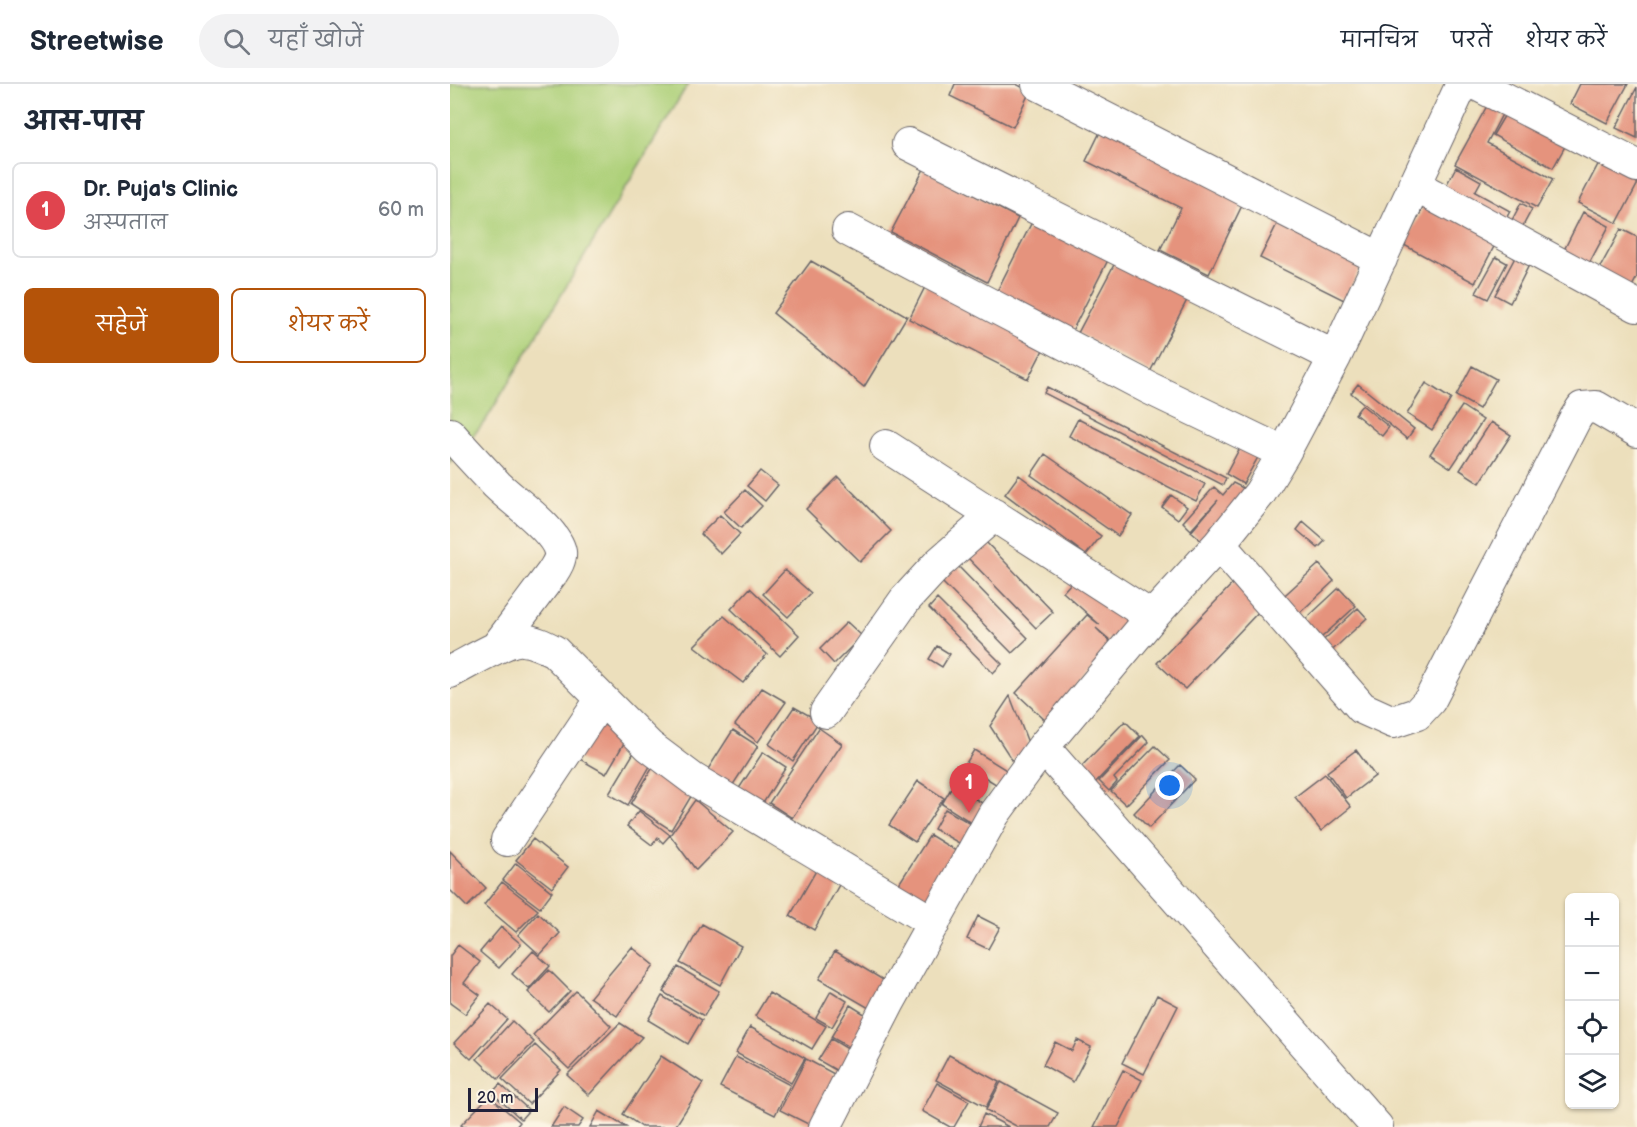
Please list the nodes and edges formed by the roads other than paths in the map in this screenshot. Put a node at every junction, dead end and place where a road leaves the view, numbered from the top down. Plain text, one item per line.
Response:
1 (1038, 84) edge
2 (1462, 84) edge
3 (1476, 84) edge
4 (908, 144) dead end
5 (1637, 166) edge
6 (1414, 184) junction
7 (848, 230) dead end
8 (1381, 259) junction
9 (1637, 306) edge
10 (1335, 357) junction
11 (1637, 431) edge
12 (450, 434) edge
13 (886, 446) dead end
14 (1284, 453) junction
15 (994, 515) junction
16 (1219, 544) junction
17 (1152, 617) junction
18 (496, 648) junction
19 (450, 672) edge
20 (601, 700) junction
21 (826, 712) dead end
22 (1043, 747) junction
23 (507, 840) dead end
24 (934, 922) junction
25 (825, 1127) edge
26 (1377, 1127) edge

1 - 8 street
2 - 6 street
3 - 5 street
4 - 10 street
6 - 8 street
6 - 9 street
7 - 14 street
8 - 10 street
10 - 14 street
11 - 16 street
12 - 18 street
13 - 15 street
14 - 16 street
15 - 17 street
15 - 21 street
16 - 17 street
17 - 22 street
18 - 19 street
18 - 20 street
20 - 23 street
20 - 24 street
22 - 24 street
22 - 26 street
24 - 25 street

